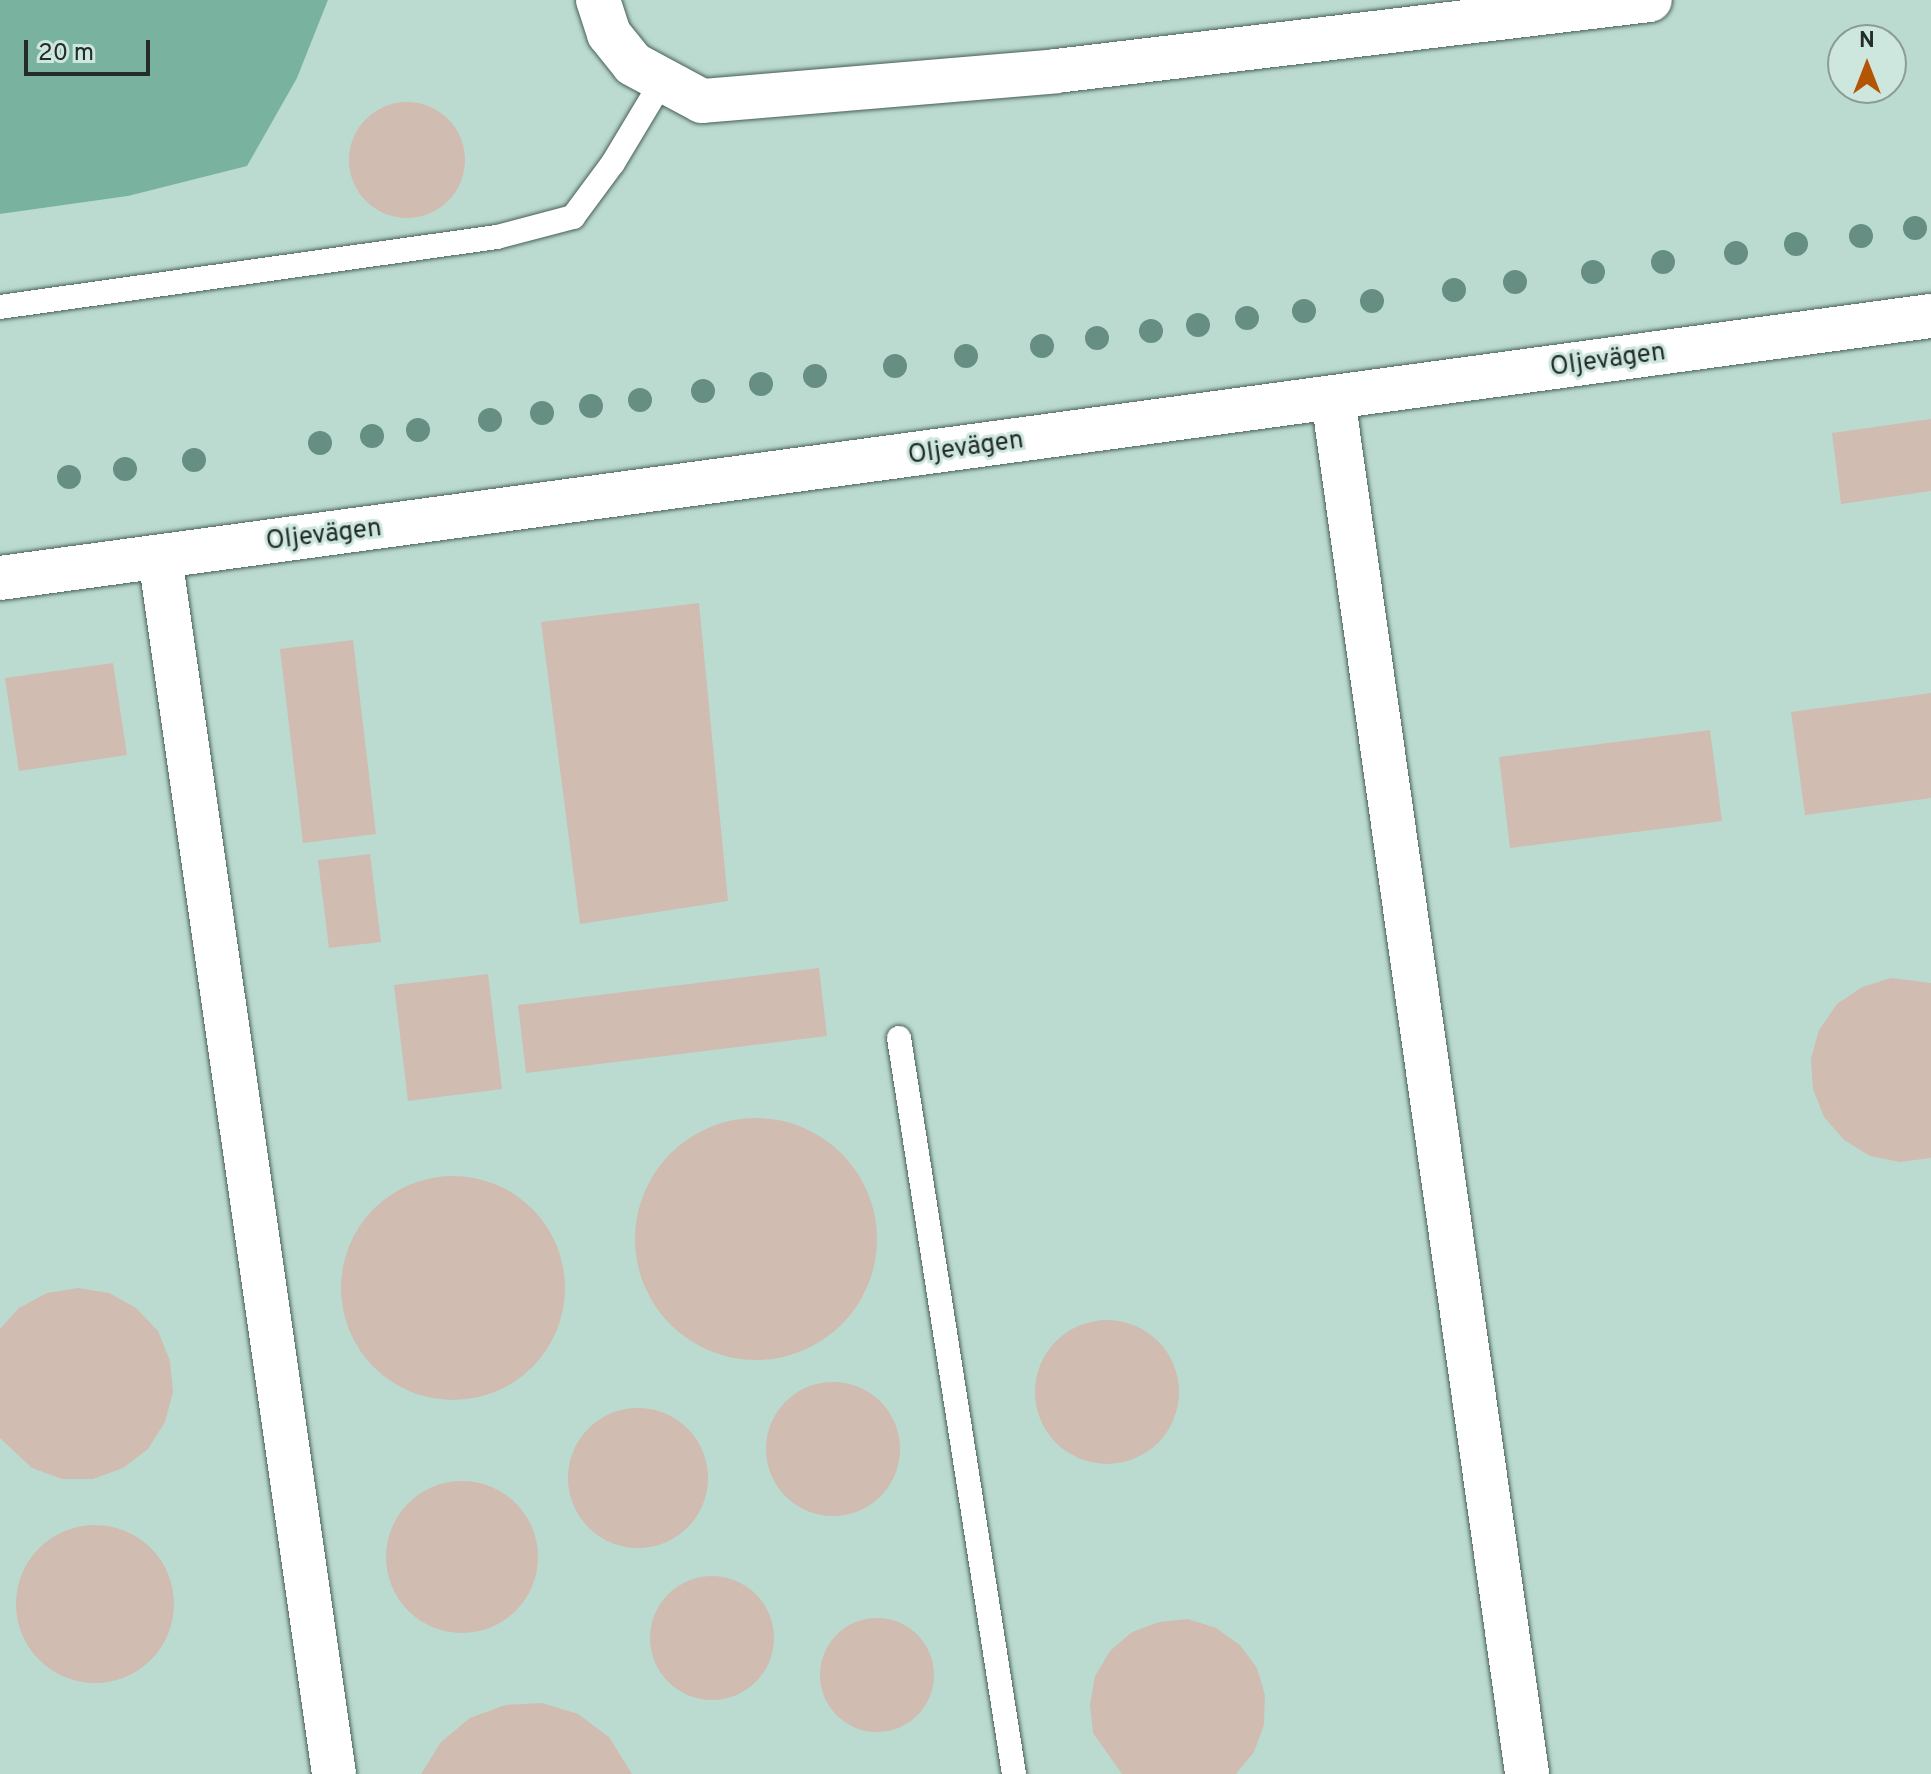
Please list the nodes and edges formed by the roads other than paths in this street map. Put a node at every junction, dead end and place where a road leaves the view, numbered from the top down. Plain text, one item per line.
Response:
1 (598, 0) edge
2 (1650, 0) edge
3 (661, 83) junction
4 (0, 307) edge
5 (1931, 316) edge
6 (1333, 398) junction
7 (160, 557) junction
8 (0, 578) edge
9 (899, 1038) dead end
10 (334, 1774) edge
11 (1014, 1774) edge
12 (1527, 1774) edge

1 - 3 street
2 - 3 street
3 - 4 lane
5 - 6 street, Oljevägen
6 - 7 street, Oljevägen
6 - 12 street
7 - 8 street, Oljevägen
7 - 10 street
9 - 11 lane

